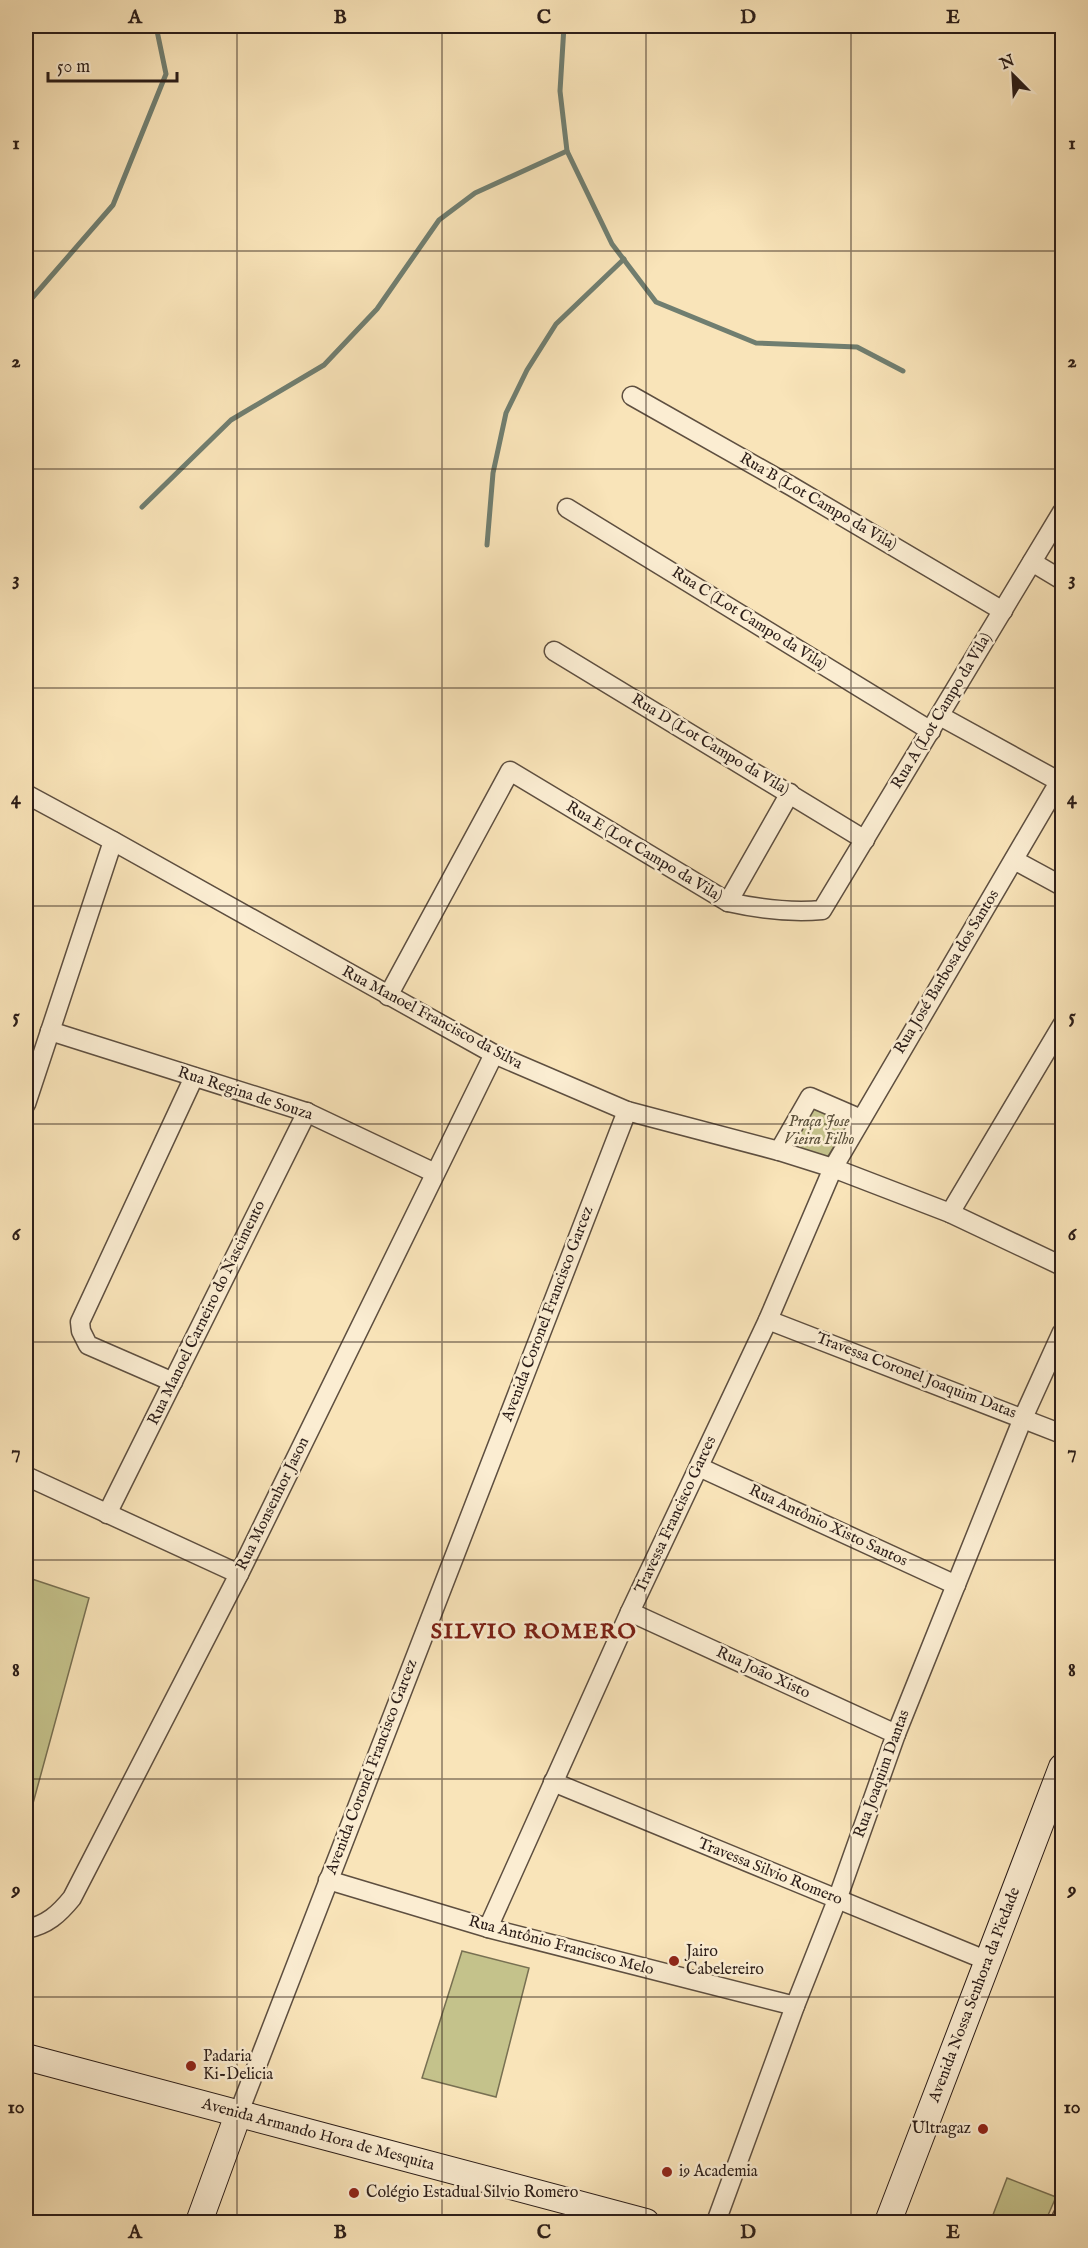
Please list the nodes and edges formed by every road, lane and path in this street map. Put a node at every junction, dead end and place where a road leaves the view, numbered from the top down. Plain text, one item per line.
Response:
1 (632, 396) dead end
2 (567, 507) dead end
3 (1062, 512) edge
4 (1032, 562) junction
5 (1062, 580) edge
6 (1003, 611) junction
7 (554, 651) dead end
8 (935, 724) junction
9 (1062, 781) edge
10 (790, 793) junction
11 (26, 794) edge
12 (865, 840) junction
13 (112, 841) junction
14 (1014, 860) junction
15 (1062, 886) edge
16 (728, 902) junction
17 (822, 910) joint
18 (388, 996) junction
19 (1062, 1025) edge
20 (50, 1031) junction
21 (494, 1054) junction
22 (194, 1077) junction
23 (26, 1104) edge
24 (627, 1111) junction
25 (308, 1112) junction
26 (861, 1119) junction
27 (779, 1151) junction
28 (833, 1168) junction
29 (435, 1173) junction
30 (950, 1213) junction
31 (1062, 1266) edge
32 (768, 1320) junction
33 (1062, 1332) edge
34 (173, 1382) junction
35 (1023, 1418) junction
36 (1062, 1434) edge
37 (699, 1467) junction
38 (26, 1476) edge
39 (108, 1514) junction
40 (239, 1574) junction
41 (956, 1585) junction
42 (630, 1612) junction
43 (896, 1734) junction
44 (1062, 1767) edge
45 (553, 1782) junction
46 (328, 1880) junction
47 (837, 1900) junction
48 (488, 1928) junction
49 (26, 1929) edge
50 (988, 1961) junction
51 (795, 2006) junction
52 (26, 2057) edge
53 (239, 2112) junction
54 (1062, 2217) edge
55 (199, 2223) edge
56 (646, 2223) edge
57 (716, 2223) edge
58 (888, 2223) edge
59 (1060, 2223) edge

1 - 6 street, Rua B (Lot Campo da Vila)
2 - 8 street, Rua C (Lot Campo da Vila)
3 - 4 street, Rua A (Lot Campo da Vila)
4 - 5 street
4 - 6 street, Rua A (Lot Campo da Vila)
6 - 8 street, Rua A (Lot Campo da Vila)
7 - 10 street, Rua D (Lot Campo da Vila)
8 - 9 street, Rua C (Lot Campo da Vila)
8 - 12 street, Rua A (Lot Campo da Vila)
9 - 14 street, Rua José Barbosa dos Santos
10 - 12 street, Rua D (Lot Campo da Vila)
10 - 16 street
11 - 13 street, Rua Manoel Francisco da Silva
12 - 17 street, Rua A (Lot Campo da Vila)
13 - 18 street, Rua Manoel Francisco da Silva
13 - 20 street
14 - 15 street
14 - 26 street, Rua José Barbosa dos Santos
16 - 17 street, Rua E (Lot Campo da Vila)
16 - 18 street, Rua E (Lot Campo da Vila)
18 - 21 street, Rua Manoel Francisco da Silva
19 - 30 street
20 - 22 street, Rua Regina de Souza
20 - 23 street
21 - 24 street, Rua Manoel Francisco da Silva
21 - 29 street, Rua Monsenhor Jason
22 - 25 street, Rua Regina de Souza
22 - 34 street
24 - 27 street, Rua Manoel Francisco da Silva
24 - 46 street, Avenida Coronel Francisco Garcez
25 - 29 street, Rua Regina de Souza
25 - 34 street, Rua Manoel Carneiro do Nascimento
26 - 27 street
26 - 28 street, Rua José Barbosa dos Santos
27 - 28 street, Rua Manoel Francisco da Silva
28 - 30 street, Rua Manoel Francisco da Silva
28 - 32 street, Travessa Francisco Garces
29 - 40 street, Rua Monsenhor Jason
30 - 31 street, Rua Manoel Francisco da Silva
32 - 35 street, Travessa Coronel Joaquim Datas
32 - 37 street, Travessa Francisco Garces
33 - 35 street, Rua Joaquim Dantas
34 - 39 street, Rua Manoel Carneiro do Nascimento
35 - 36 street, Travessa Coronel Joaquim Datas
35 - 41 street, Rua Joaquim Dantas
37 - 41 street, Rua Antônio Xisto Santos
37 - 42 street, Travessa Francisco Garces
38 - 39 street
39 - 40 street
40 - 49 street, Rua Monsenhor Jason
41 - 43 street, Rua Joaquim Dantas
42 - 43 street, Rua João Xisto
42 - 45 street, Travessa Francisco Garces
43 - 47 street, Rua Joaquim Dantas
44 - 50 main road, Avenida Nossa Senhora da Piedade
45 - 47 street, Travessa Silvio Romero
45 - 48 street, Travessa Francisco Garces
46 - 48 street, Rua Antônio Francisco Melo
46 - 53 street, Avenida Coronel Francisco Garcez
47 - 50 street, Travessa Silvio Romero
47 - 51 street, Rua Joaquim Dantas
48 - 51 street, Rua Antônio Francisco Melo
50 - 58 main road, Avenida Nossa Senhora da Piedade
51 - 57 street, Rua Joaquim Dantas
52 - 53 main road, Avenida Armando Hora de Mesquita
53 - 55 main road, Avenida Coronel Francisco Garcez
53 - 56 main road, Avenida Armando Hora de Mesquita
54 - 59 street

